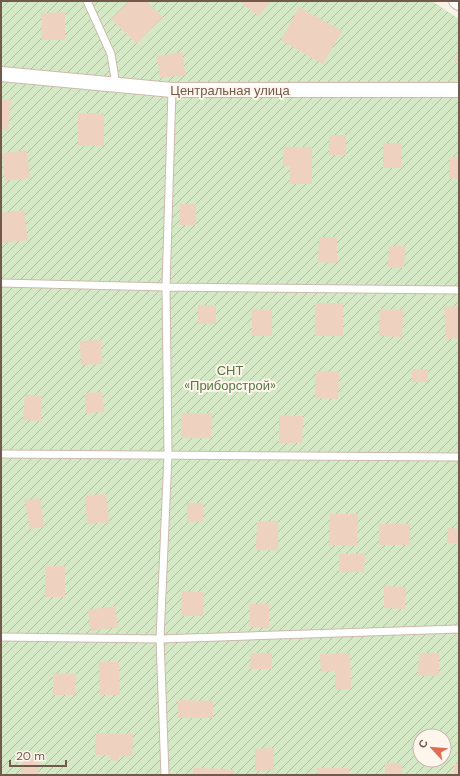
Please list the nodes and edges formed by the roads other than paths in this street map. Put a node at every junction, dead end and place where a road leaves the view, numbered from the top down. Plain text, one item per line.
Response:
1 (87, 1) edge
2 (456, 1) edge
3 (459, 3) edge
4 (1, 74) edge
5 (116, 85) junction
6 (172, 90) junction
7 (459, 90) edge
8 (1, 283) edge
9 (166, 287) junction
10 (459, 290) edge
11 (1, 454) edge
12 (168, 455) junction
13 (459, 457) edge
14 (459, 629) edge
15 (1, 637) edge
16 (160, 639) junction
17 (165, 775) edge

1 - 5 lane
2 - 3 street
4 - 5 street, Центральная улица
5 - 6 street, Центральная улица
6 - 7 street, Центральная улица
6 - 9 lane
8 - 9 lane
9 - 10 lane
9 - 12 lane
11 - 12 lane
12 - 13 lane
12 - 16 lane
14 - 16 lane
15 - 16 lane
16 - 17 lane

